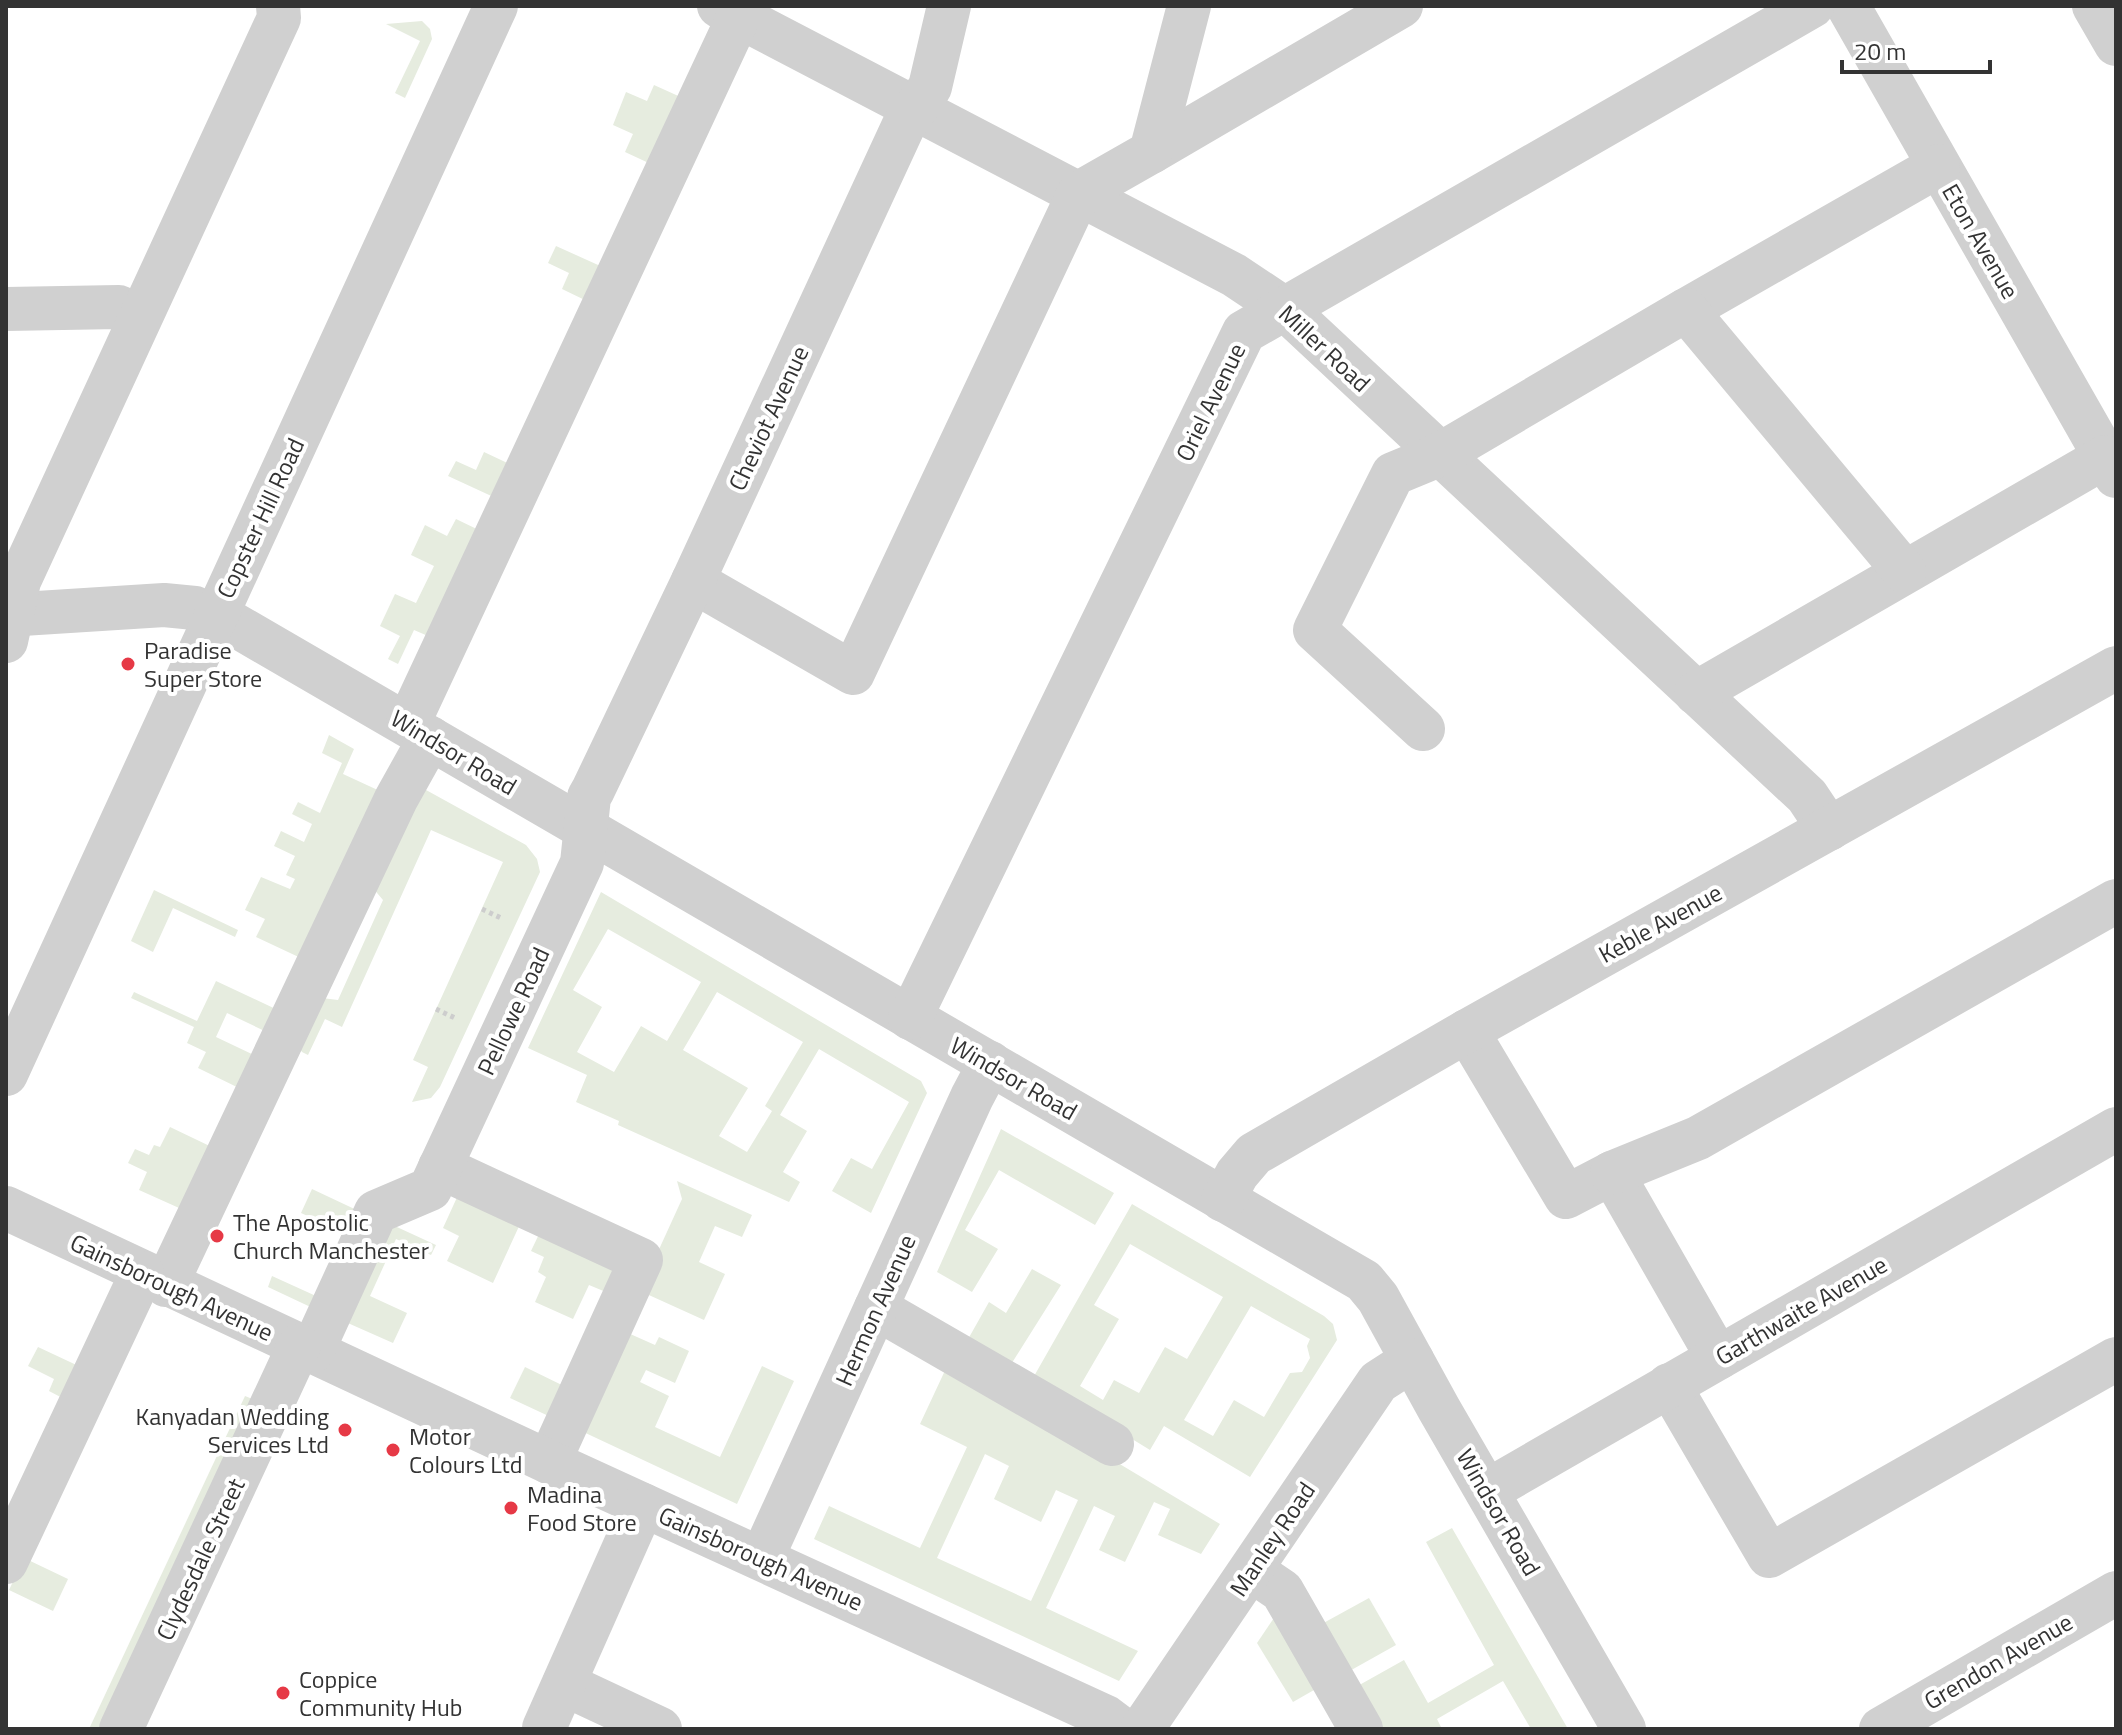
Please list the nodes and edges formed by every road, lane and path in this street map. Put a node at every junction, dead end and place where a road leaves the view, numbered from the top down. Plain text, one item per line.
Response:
1 (278, 6) edge
2 (496, 6) edge
3 (949, 6) edge
4 (1189, 6) edge
5 (1401, 6) edge
6 (1812, 6) edge
7 (1848, 6) edge
8 (2094, 6) edge
9 (729, 11) edge
10 (2116, 44) edge
11 (916, 107) junction
12 (1151, 152) junction
13 (1938, 166) junction
14 (1079, 193) junction
15 (6, 309) edge
16 (1285, 309) junction
17 (1686, 310) junction
18 (140, 317) junction
19 (1439, 455) junction
20 (2111, 467) edge
21 (1904, 571) junction
22 (693, 581) junction
23 (214, 617) junction
24 (8, 624) edge
25 (2116, 668) edge
26 (1696, 693) junction
27 (1423, 729) dead end
28 (419, 731) junction
29 (1829, 829) junction
30 (586, 830) junction
31 (2116, 901) edge
32 (910, 1018) junction
33 (1467, 1031) junction
34 (990, 1063) junction
35 (6, 1074) edge
36 (2116, 1129) edge
37 (1612, 1173) junction
38 (435, 1178) junction
39 (1223, 1200) junction
40 (6, 1208) edge
41 (154, 1279) junction
42 (876, 1308) junction
43 (306, 1349) junction
44 (1718, 1358) junction
45 (2116, 1359) edge
46 (1412, 1360) junction
47 (1669, 1385) junction
48 (1112, 1444) dead end
49 (549, 1462) junction
50 (1487, 1491) junction
51 (643, 1505) junction
52 (762, 1558) junction
53 (6, 1562) edge
54 (1251, 1570) junction
55 (2116, 1593) edge
56 (564, 1684) junction
57 (544, 1728) edge
58 (121, 1729) edge
59 (660, 1729) edge
60 (1122, 1729) edge
61 (1142, 1729) edge
62 (1361, 1729) edge
63 (1624, 1729) edge
64 (1881, 1729) edge

1 - 18 street
2 - 23 street, Copster Hill Road
3 - 11 street, Cheviot Avenue
4 - 12 street
5 - 12 street
6 - 16 street, Oriel Avenue
7 - 13 street, Eton Avenue
8 - 10 street
9 - 11 street, Miller Road
9 - 28 street
11 - 14 street, Miller Road
11 - 22 street, Cheviot Avenue
12 - 14 street
13 - 17 street
13 - 20 street, Eton Avenue
14 - 16 street, Miller Road
14 - 22 street
15 - 18 street
16 - 19 street, Miller Road
16 - 32 street, Oriel Avenue
17 - 19 street
17 - 21 street
18 - 24 street
19 - 26 street, Miller Road
19 - 27 street
20 - 21 street
21 - 26 street
22 - 30 street, Cheviot Avenue
23 - 24 street, Windsor Road
23 - 28 street, Windsor Road
23 - 35 street, Copster Hill Road
25 - 29 street, Keble Avenue
26 - 29 street, Miller Road
28 - 30 street, Windsor Road
28 - 41 street
29 - 33 street, Keble Avenue
30 - 32 street, Windsor Road
30 - 38 street, Pellowe Road
31 - 37 street
32 - 34 street, Windsor Road
33 - 37 street
33 - 39 street, Keble Avenue
34 - 39 street, Windsor Road
34 - 42 street, Hermon Avenue
36 - 44 street, Garthwaite Avenue
37 - 44 street
38 - 43 street, Clydesdale Street
38 - 49 street
39 - 46 street, Windsor Road
40 - 41 street, Gainsborough Avenue
41 - 43 street, Gainsborough Avenue
41 - 53 street
42 - 48 street
42 - 52 street, Hermon Avenue
43 - 49 street, Gainsborough Avenue
43 - 58 street, Clydesdale Street
44 - 47 street, Garthwaite Avenue
45 - 47 street
46 - 50 street, Windsor Road
46 - 54 street, Manley Road
47 - 50 street, Garthwaite Avenue
49 - 51 street, Gainsborough Avenue
50 - 63 street, Windsor Road
51 - 52 street, Gainsborough Avenue
51 - 56 street
52 - 60 street, Gainsborough Avenue
54 - 61 street, Manley Road
54 - 62 street
55 - 64 street, Grendon Avenue
56 - 57 street
56 - 59 street

